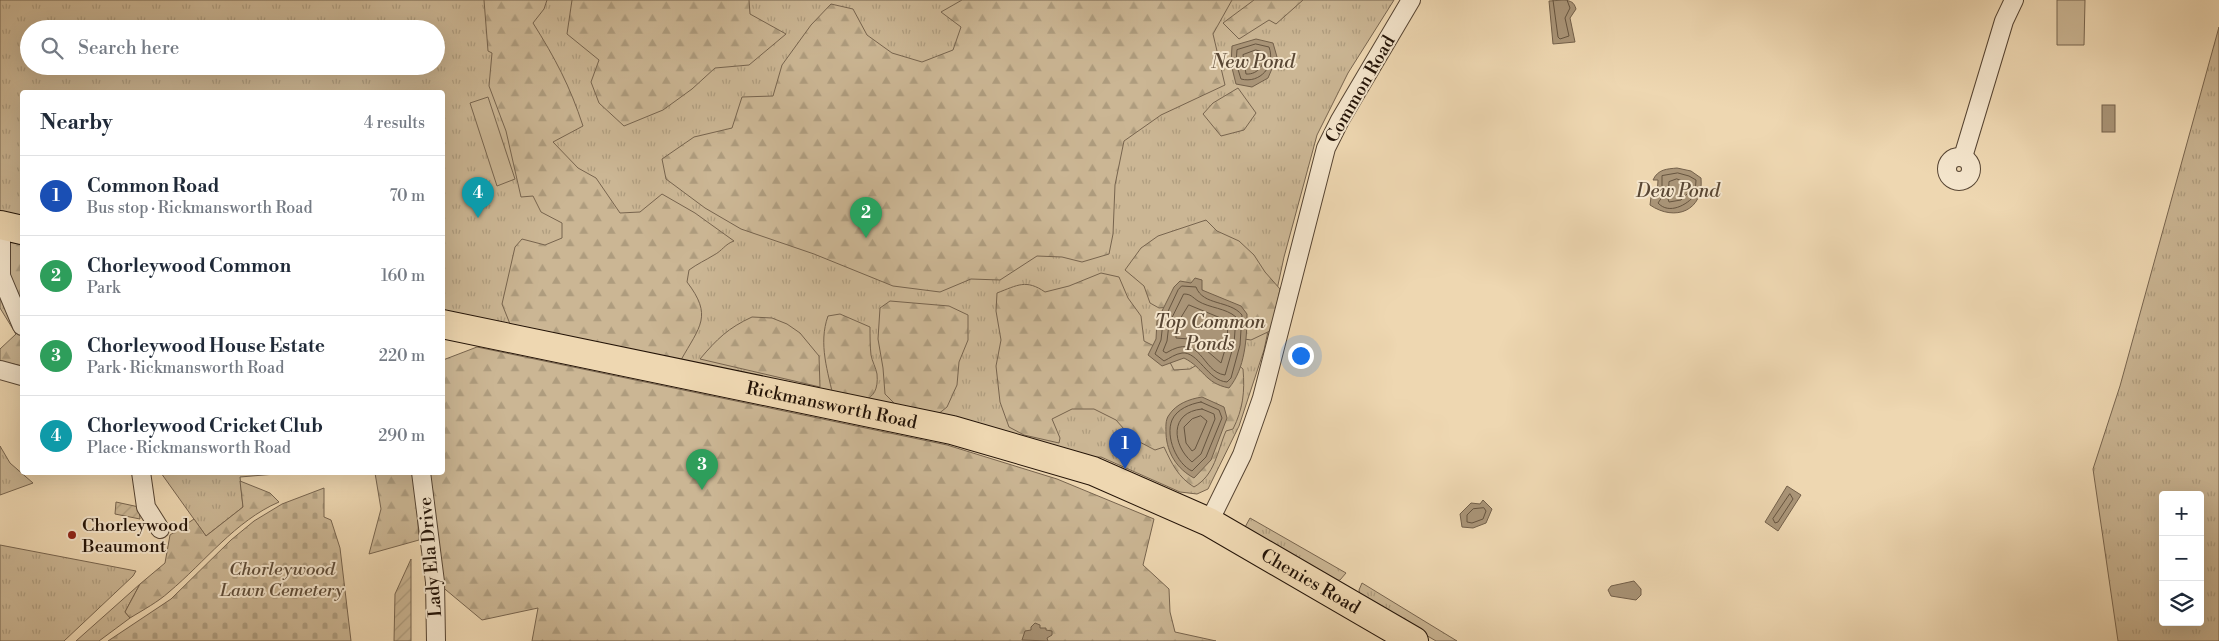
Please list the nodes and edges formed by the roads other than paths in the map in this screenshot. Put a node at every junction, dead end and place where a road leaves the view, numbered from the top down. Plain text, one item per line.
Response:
1 (1411, 0) edge
2 (2014, 0) edge
3 (1963, 157) dead end
4 (8, 226) edge
5 (20, 321) edge
6 (445, 325) edge
7 (0, 370) edge
8 (20, 375) edge
9 (141, 475) edge
10 (421, 475) edge
11 (1209, 522) junction
12 (160, 530) dead end
13 (436, 641) edge
14 (1414, 641) edge

1 - 11 street, Common Road
2 - 3 street
4 - 5 street
6 - 11 main road, Rickmansworth Road
7 - 8 street
9 - 12 street
10 - 13 street, Lady Ela Drive
11 - 14 main road, Chenies Road

